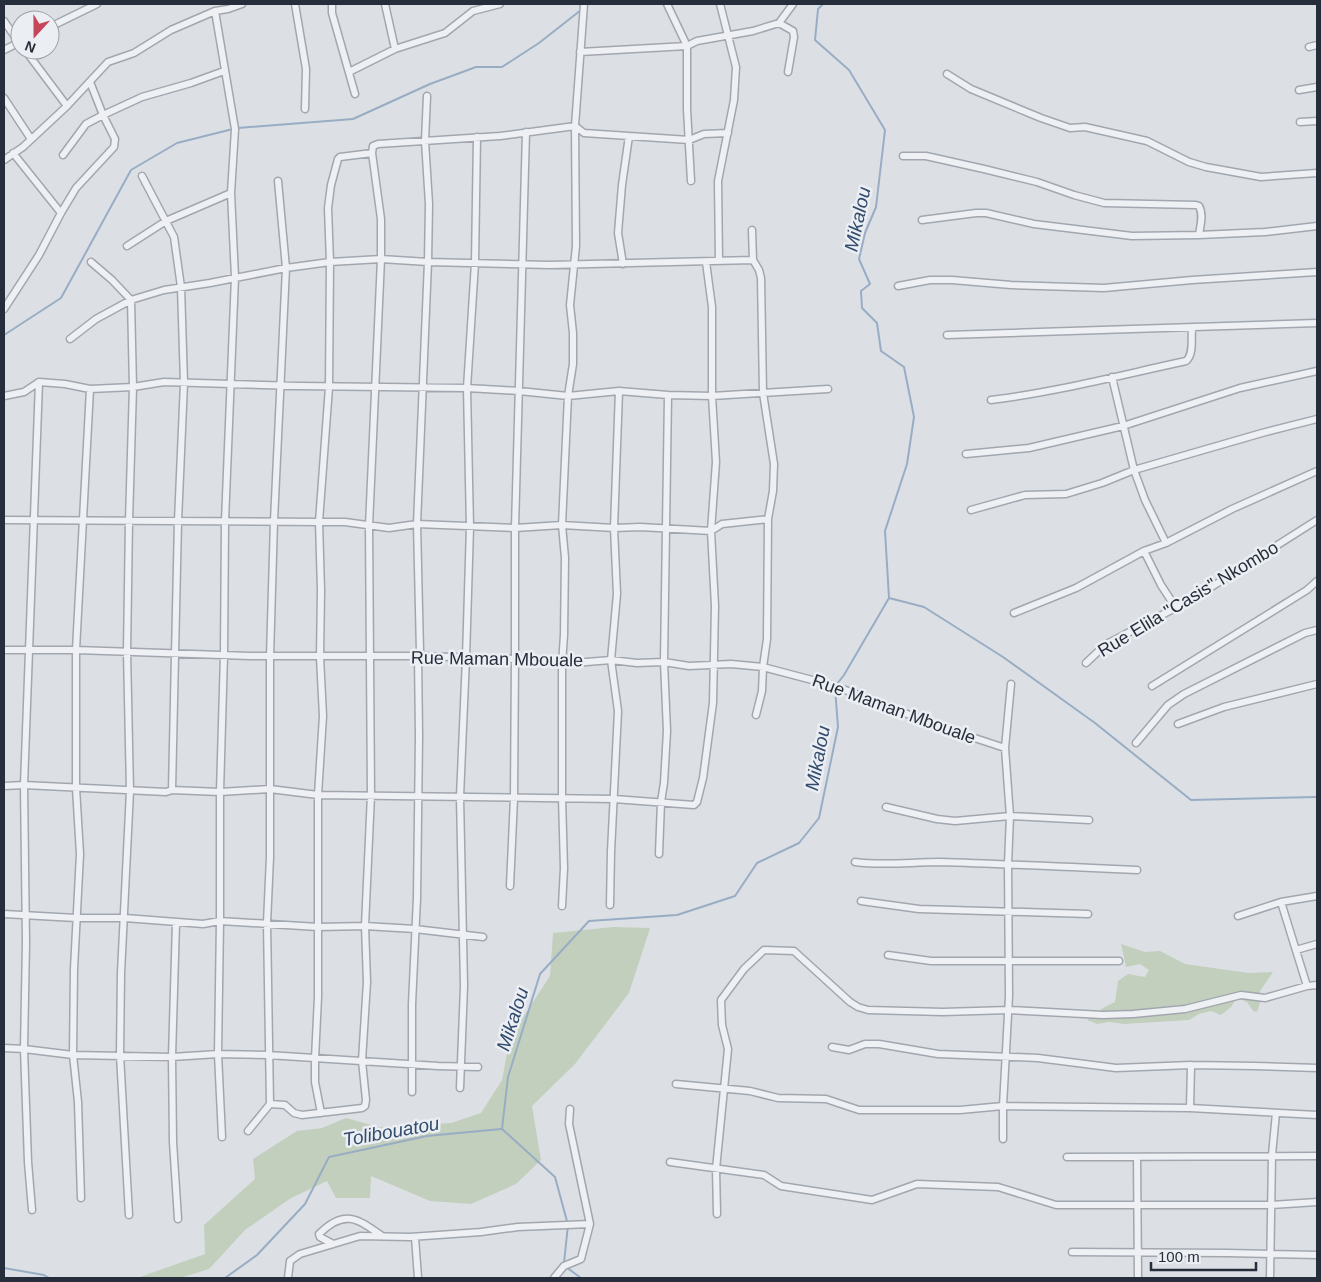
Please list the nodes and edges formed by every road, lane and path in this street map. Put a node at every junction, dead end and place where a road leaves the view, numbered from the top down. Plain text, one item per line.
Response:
1 (81, 4) edge
2 (97, 4) edge
3 (242, 4) edge
4 (295, 4) edge
5 (332, 4) edge
6 (385, 4) edge
7 (500, 4) edge
8 (584, 4) edge
9 (667, 4) edge
10 (720, 4) edge
11 (793, 4) edge
12 (215, 11) junction
13 (76, 15) junction
14 (60, 22) edge
15 (779, 23) junction
16 (728, 35) junction
17 (1317, 45) edge
18 (687, 46) junction
19 (1309, 47) dead end
20 (395, 49) junction
21 (580, 52) junction
22 (33, 60) edge
23 (224, 70) junction
24 (348, 72) junction
25 (788, 72) dead end
26 (947, 74) dead end
27 (90, 82) junction
28 (1317, 87) edge
29 (1299, 90) dead end
30 (355, 94) dead end
31 (427, 96) dead end
32 (4, 98) edge
33 (68, 106) junction
34 (305, 109) dead end
35 (103, 115) junction
36 (1317, 121) edge
37 (1300, 122) dead end
38 (575, 126) junction
39 (526, 132) junction
40 (728, 132) junction
41 (629, 136) junction
42 (477, 137) junction
43 (32, 139) junction
44 (689, 140) junction
45 (425, 141) junction
46 (13, 153) junction
47 (372, 153) junction
48 (63, 155) dead end
49 (903, 156) dead end
50 (4, 160) edge
51 (1317, 173) edge
52 (142, 176) dead end
53 (278, 181) dead end
54 (691, 181) dead end
55 (231, 193) junction
56 (61, 213) junction
57 (922, 220) dead end
58 (166, 221) junction
59 (1317, 226) edge
60 (752, 230) dead end
61 (1199, 236) junction
62 (127, 246) dead end
63 (381, 259) junction
64 (720, 260) junction
65 (753, 260) junction
66 (91, 262) dead end
67 (330, 262) junction
68 (428, 262) junction
69 (706, 262) junction
70 (475, 263) junction
71 (623, 264) junction
72 (522, 265) junction
73 (575, 265) junction
74 (286, 268) junction
75 (1317, 272) edge
76 (235, 277) junction
77 (898, 286) dead end
78 (182, 287) junction
79 (131, 300) junction
80 (4, 309) edge
81 (1317, 323) edge
82 (1192, 328) junction
83 (947, 335) dead end
84 (70, 339) dead end
85 (1317, 371) edge
86 (1112, 377) junction
87 (39, 382) junction
88 (184, 383) junction
89 (232, 384) junction
90 (281, 386) junction
91 (133, 387) junction
92 (329, 387) junction
93 (423, 387) junction
94 (376, 388) junction
95 (467, 388) junction
96 (90, 389) junction
97 (828, 389) dead end
98 (519, 391) junction
99 (619, 391) junction
100 (764, 393) junction
101 (668, 395) junction
102 (4, 396) edge
103 (568, 396) junction
104 (712, 396) junction
105 (991, 400) dead end
106 (1317, 419) edge
107 (1123, 426) junction
108 (966, 454) dead end
109 (1134, 470) junction
110 (1317, 470) edge
111 (971, 510) dead end
112 (768, 518) junction
113 (4, 520) edge
114 (34, 520) junction
115 (1317, 520) edge
116 (82, 521) junction
117 (129, 521) junction
118 (178, 521) junction
119 (225, 521) junction
120 (274, 521) junction
121 (320, 522) junction
122 (417, 524) junction
123 (562, 525) junction
124 (369, 526) junction
125 (470, 527) junction
126 (515, 528) junction
127 (614, 528) junction
128 (665, 528) junction
129 (711, 531) junction
130 (1166, 542) junction
131 (1144, 551) junction
132 (1317, 580) edge
133 (1176, 608) junction
134 (1014, 613) dead end
135 (1317, 630) edge
136 (4, 650) edge
137 (30, 650) junction
138 (76, 650) junction
139 (127, 652) junction
140 (176, 654) junction
141 (224, 656) junction
142 (418, 656) junction
143 (270, 657) junction
144 (320, 657) junction
145 (369, 658) junction
146 (466, 658) junction
147 (515, 659) junction
148 (611, 660) junction
149 (664, 662) junction
150 (1086, 662) dead end
151 (562, 664) junction
152 (713, 664) junction
153 (763, 667) junction
154 (1011, 684) dead end
155 (1317, 684) edge
156 (1152, 686) dead end
157 (756, 715) dead end
158 (1178, 724) dead end
159 (1136, 744) dead end
160 (1005, 748) junction
161 (24, 785) junction
162 (4, 786) edge
163 (76, 788) junction
164 (172, 790) junction
165 (270, 790) junction
166 (130, 791) junction
167 (220, 792) junction
168 (318, 795) junction
169 (371, 795) junction
170 (418, 797) junction
171 (460, 798) junction
172 (514, 798) junction
173 (562, 798) junction
174 (614, 799) junction
175 (661, 802) junction
176 (886, 807) dead end
177 (1010, 816) junction
178 (1089, 820) dead end
179 (659, 854) dead end
180 (855, 862) dead end
181 (1008, 864) junction
182 (1137, 870) dead end
183 (510, 886) dead end
184 (1317, 896) edge
185 (861, 901) dead end
186 (1281, 902) junction
187 (610, 905) dead end
188 (562, 906) dead end
189 (1009, 911) junction
190 (4, 914) edge
191 (1088, 914) dead end
192 (26, 915) junction
193 (1238, 916) dead end
194 (76, 918) junction
195 (125, 918) junction
196 (220, 921) junction
197 (176, 923) junction
198 (267, 923) junction
199 (365, 926) junction
200 (318, 927) junction
201 (415, 930) junction
202 (462, 934) junction
203 (483, 937) dead end
204 (1317, 944) edge
205 (1296, 950) junction
206 (888, 955) dead end
207 (1119, 961) dead end
208 (1009, 962) junction
209 (1317, 985) edge
210 (1307, 986) junction
211 (1009, 1010) junction
212 (832, 1047) dead end
213 (4, 1048) edge
214 (24, 1049) junction
215 (218, 1054) junction
216 (73, 1055) junction
217 (120, 1055) junction
218 (268, 1055) junction
219 (172, 1057) junction
220 (1006, 1058) junction
221 (315, 1059) junction
222 (362, 1061) junction
223 (412, 1064) junction
224 (1191, 1065) junction
225 (461, 1067) junction
226 (478, 1067) dead end
227 (1317, 1068) edge
228 (676, 1084) dead end
229 (460, 1088) dead end
230 (723, 1089) junction
231 (412, 1092) dead end
232 (270, 1104) junction
233 (1003, 1106) junction
234 (1190, 1108) junction
235 (570, 1109) dead end
236 (321, 1113) junction
237 (1276, 1113) junction
238 (1317, 1115) edge
239 (248, 1131) dead end
240 (222, 1137) dead end
241 (1003, 1139) dead end
242 (1272, 1155) junction
243 (1317, 1156) edge
244 (1067, 1157) dead end
245 (1137, 1157) junction
246 (670, 1162) dead end
247 (716, 1169) junction
248 (81, 1198) dead end
249 (1317, 1202) edge
250 (1138, 1205) junction
251 (1271, 1205) junction
252 (32, 1210) dead end
253 (717, 1214) dead end
254 (130, 1215) dead end
255 (178, 1219) dead end
256 (590, 1224) junction
257 (383, 1236) junction
258 (415, 1237) junction
259 (333, 1244) junction
260 (1072, 1252) dead end
261 (1137, 1254) junction
262 (1271, 1254) junction
263 (1317, 1255) edge
264 (288, 1278) edge
265 (418, 1278) edge
266 (554, 1278) edge
267 (1138, 1278) edge
268 (1270, 1278) edge

1 - 13 street
2 - 13 street
3 - 12 street
4 - 34 street
5 - 24 street
6 - 20 street
7 - 20 street
8 - 21 street
9 - 18 street
10 - 16 street
11 - 15 street
12 - 23 street
12 - 27 street
13 - 14 street
15 - 16 street
15 - 25 street
16 - 18 street
16 - 40 street
17 - 19 street
18 - 21 street
18 - 44 street
20 - 24 street
21 - 38 street
22 - 33 street
23 - 35 street
23 - 55 street
24 - 30 street
26 - 51 street
27 - 33 street
27 - 35 street
28 - 29 street
31 - 45 street
32 - 43 street
33 - 43 street
35 - 48 street
35 - 56 street
36 - 37 street
38 - 39 street
38 - 41 street
38 - 73 street
39 - 42 street
39 - 72 street
40 - 44 street
40 - 64 street
41 - 44 street
41 - 71 street
42 - 45 street
42 - 70 street
43 - 46 street
44 - 54 street
45 - 47 street
45 - 68 street
46 - 50 street
46 - 56 street
47 - 63 street
47 - 67 street
49 - 61 street
52 - 58 street
53 - 74 street
55 - 58 street
55 - 76 street
56 - 80 street
57 - 61 street
58 - 62 street
58 - 78 street
59 - 61 street
60 - 65 street
63 - 67 street
63 - 68 street
63 - 94 street
64 - 65 street
64 - 69 street
65 - 100 street
66 - 79 street
67 - 74 street
67 - 92 street
68 - 70 street
68 - 93 street
69 - 71 street
69 - 104 street
70 - 72 street
70 - 95 street
71 - 73 street
72 - 73 street
72 - 98 street
73 - 103 street
74 - 76 street
74 - 90 street
75 - 77 street
76 - 78 street
76 - 89 street
78 - 79 street
78 - 88 street
79 - 84 street
79 - 91 street
81 - 82 street
82 - 83 street
82 - 86 street
85 - 107 street
86 - 105 street
86 - 107 street
87 - 96 street
87 - 102 street
87 - 114 street
88 - 89 street
88 - 91 street
88 - 118 street
89 - 90 street
89 - 119 street
90 - 92 street
90 - 120 street
91 - 96 street
91 - 117 street
92 - 94 street
92 - 121 street
93 - 94 street
93 - 95 street
93 - 122 street
94 - 124 street
95 - 98 street
95 - 125 street
96 - 116 street
97 - 100 street
98 - 103 street
98 - 126 street
99 - 101 street
99 - 103 street
99 - 127 street
100 - 104 street
100 - 112 street
101 - 104 street
101 - 128 street
103 - 123 street
104 - 129 street
106 - 109 street
107 - 108 street
107 - 109 street
109 - 111 street
109 - 130 street
110 - 130 street
112 - 129 street
112 - 153 street
113 - 114 street
114 - 116 street
114 - 137 street
115 - 133 street, Rue Elila "Casis" Nkombo
116 - 117 street
116 - 138 street
117 - 118 street
117 - 139 street
118 - 119 street
118 - 140 street
119 - 120 street
119 - 141 street
120 - 121 street
120 - 143 street
121 - 124 street
121 - 144 street
122 - 124 street
122 - 125 street
122 - 142 street
123 - 126 street
123 - 127 street
123 - 151 street
124 - 145 street
125 - 126 street
125 - 146 street
126 - 147 street
127 - 128 street
127 - 148 street
128 - 129 street
128 - 149 street
129 - 152 street
130 - 131 street
131 - 133 street
131 - 134 street
132 - 156 street
133 - 150 street, Rue Elila "Casis" Nkombo
135 - 159 street
136 - 137 street, Rue Maman Mbouale
137 - 138 street, Rue Maman Mbouale
137 - 161 street
138 - 139 street, Rue Maman Mbouale
138 - 163 street
139 - 140 street, Rue Maman Mbouale
139 - 166 street
140 - 141 street, Rue Maman Mbouale
140 - 164 street
141 - 143 street, Rue Maman Mbouale
141 - 167 street
142 - 145 street, Rue Maman Mbouale
142 - 146 street, Rue Maman Mbouale
142 - 170 street
143 - 144 street, Rue Maman Mbouale
143 - 165 street
144 - 145 street, Rue Maman Mbouale
144 - 168 street
145 - 169 street
146 - 147 street, Rue Maman Mbouale
146 - 171 street
147 - 151 street, Rue Maman Mbouale
147 - 172 street
148 - 149 street, Rue Maman Mbouale
148 - 151 street, Rue Maman Mbouale
148 - 174 street
149 - 152 street, Rue Maman Mbouale
149 - 175 street
151 - 173 street
152 - 153 street, Rue Maman Mbouale
152 - 175 street
153 - 157 street
153 - 160 street, Rue Maman Mbouale
154 - 160 street
155 - 158 street
160 - 177 street
161 - 162 street
161 - 163 street
161 - 192 street
163 - 166 street
163 - 194 street
164 - 166 street
164 - 167 street
165 - 167 street
165 - 168 street
165 - 198 street
166 - 195 street
167 - 196 street
168 - 169 street
168 - 200 street
169 - 170 street
169 - 199 street
170 - 171 street
170 - 201 street
171 - 172 street
171 - 202 street
172 - 173 street
172 - 183 street
173 - 174 street
173 - 188 street
174 - 175 street
174 - 187 street
175 - 179 street
176 - 177 street
177 - 178 street
177 - 181 street
180 - 181 street
181 - 182 street
181 - 189 street
184 - 186 street
185 - 189 street
186 - 193 street
186 - 205 street
189 - 191 street
189 - 208 street
190 - 192 street
192 - 194 street
192 - 214 street
194 - 195 street
194 - 216 street
195 - 197 street
195 - 217 street
196 - 197 street
196 - 198 street
196 - 215 street
197 - 219 street
198 - 200 street
198 - 218 street
199 - 200 street
199 - 201 street
199 - 222 street
200 - 221 street
201 - 202 street
201 - 223 street
202 - 203 street
202 - 225 street
204 - 205 street
205 - 210 street
206 - 208 street
207 - 208 street
208 - 211 street
209 - 210 street
210 - 211 street
211 - 220 street
211 - 230 street
212 - 220 street
213 - 214 street
214 - 216 street
214 - 252 street
215 - 218 street
215 - 219 street
215 - 240 street
216 - 217 street
216 - 248 street
217 - 219 street
217 - 254 street
218 - 221 street
218 - 232 street
219 - 255 street
220 - 224 street
220 - 233 street
221 - 222 street
221 - 236 street
222 - 223 street
222 - 236 street
223 - 225 street
223 - 231 street
224 - 227 street
224 - 234 street
225 - 226 street
225 - 229 street
228 - 230 street
230 - 233 street
230 - 247 street
232 - 236 street
232 - 239 street
233 - 234 street
233 - 241 street
234 - 237 street
235 - 256 street
237 - 238 street
237 - 242 street
242 - 243 street
242 - 245 street
242 - 251 street
244 - 245 street
245 - 250 street
246 - 247 street
247 - 250 street
247 - 253 street
249 - 251 street
250 - 251 street
250 - 261 street
251 - 262 street
256 - 258 street
256 - 266 street
257 - 258 street
257 - 259 street
257 - 259 street
258 - 265 street
259 - 264 street
260 - 261 street
261 - 262 street
261 - 267 street
262 - 263 street
262 - 268 street

